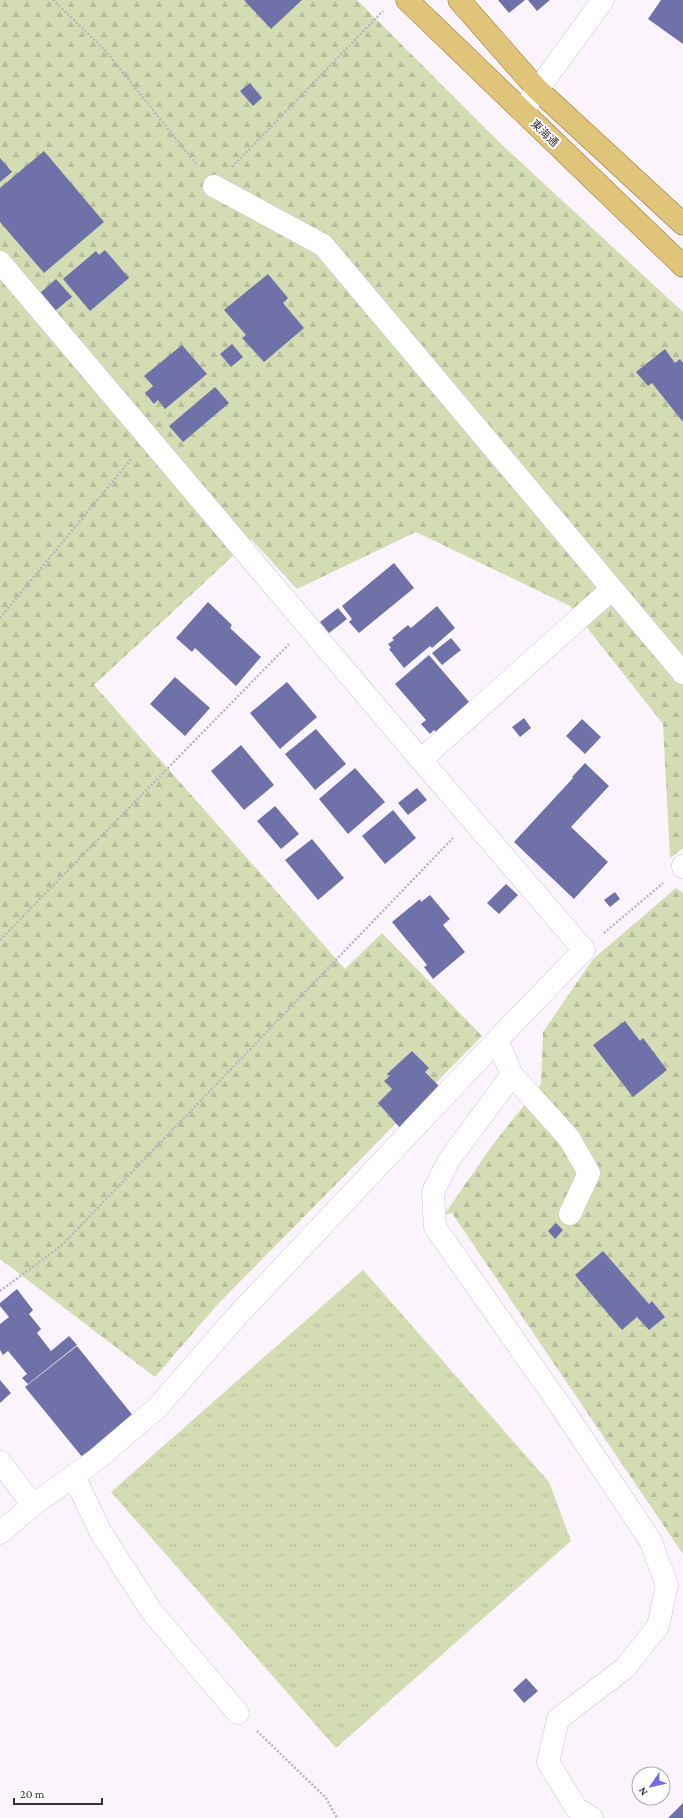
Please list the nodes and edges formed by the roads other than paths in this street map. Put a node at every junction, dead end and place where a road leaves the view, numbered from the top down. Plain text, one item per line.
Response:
1 (460, 0) edge
2 (603, 0) edge
3 (397, 3) edge
4 (538, 90) junction
5 (522, 111) junction
6 (214, 186) road end
7 (683, 224) edge
8 (0, 262) edge
9 (683, 266) edge
10 (612, 589) junction
11 (683, 673) edge
12 (421, 760) junction
13 (497, 1040) junction
14 (512, 1075) junction
15 (570, 1214) dead end
16 (0, 1462) edge
17 (74, 1476) junction
18 (33, 1505) junction
19 (0, 1533) edge
20 (238, 1713) road end
21 (592, 1818) edge

1 - 4 main road
2 - 4 street
3 - 5 main road, 東海通
4 - 5 street
4 - 7 main road
5 - 9 main road, 東海通
6 - 10 street
8 - 12 street
10 - 11 street
10 - 12 street
12 - 13 street
13 - 14 street
13 - 17 street
14 - 15 street
14 - 21 street
16 - 18 street
17 - 18 street
17 - 20 street
18 - 19 street

